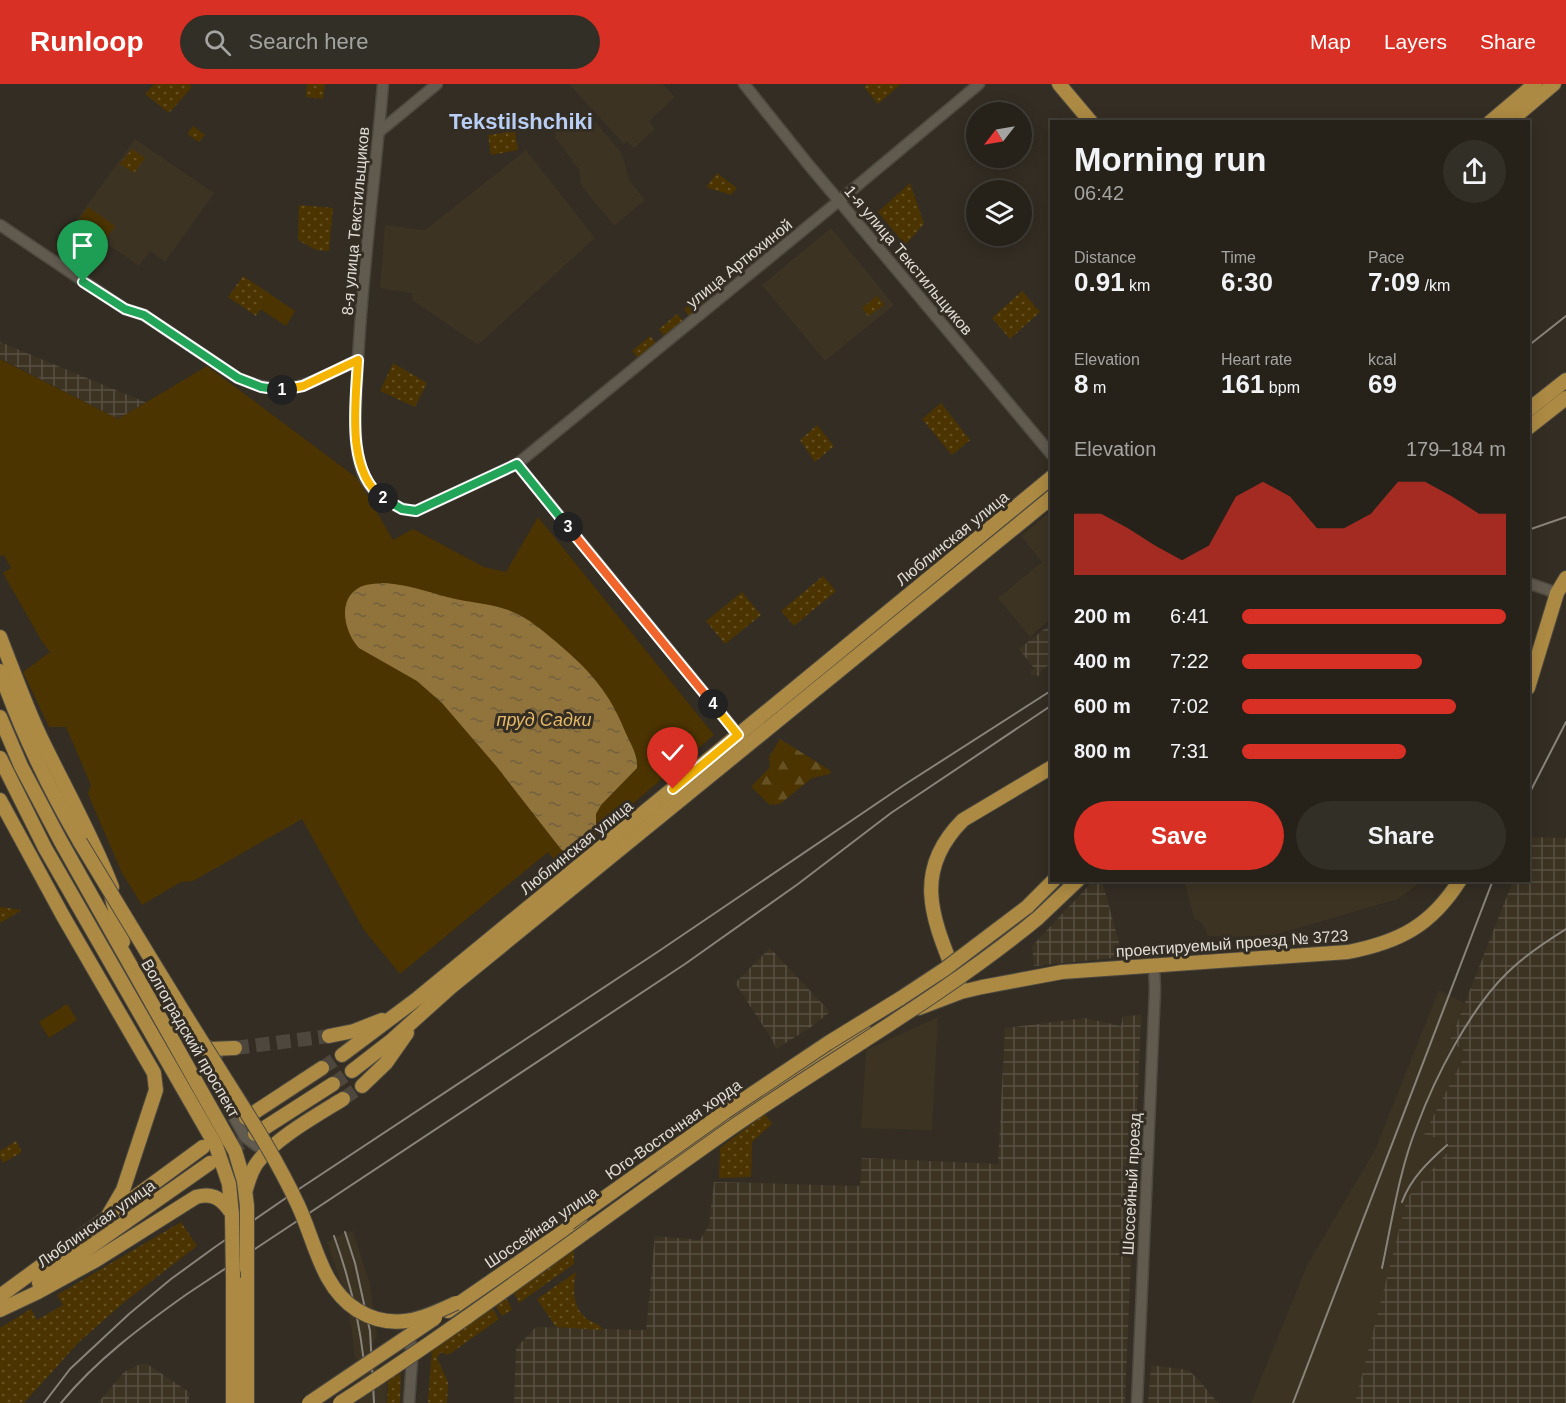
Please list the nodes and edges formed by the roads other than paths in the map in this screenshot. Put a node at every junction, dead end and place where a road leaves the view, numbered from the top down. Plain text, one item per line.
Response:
1 (383, 84) edge
2 (437, 84) edge
3 (744, 84) edge
4 (979, 84) edge
5 (1059, 84) edge
6 (1546, 85) edge
7 (1089, 120) edge
8 (1493, 120) edge
9 (1511, 120) edge
10 (379, 132) junction
11 (840, 200) junction
12 (0, 225) edge
13 (358, 360) junction
14 (1566, 380) edge
15 (1566, 398) edge
16 (1530, 408) edge
17 (1530, 426) edge
18 (1050, 453) edge
19 (517, 464) junction
20 (1050, 479) edge
21 (1050, 499) edge
22 (1566, 578) edge
23 (1530, 583) edge
24 (1561, 589) edge
25 (0, 637) edge
26 (0, 671) edge
27 (1530, 682) edge
28 (0, 683) edge
29 (15, 713) junction
30 (0, 717) edge
31 (743, 740) junction
32 (0, 758) edge
33 (1050, 768) edge
34 (2, 808) edge
35 (107, 876) junction
36 (1052, 882) edge
37 (1076, 882) edge
38 (1459, 882) edge
39 (63, 916) junction
40 (1154, 966) junction
41 (141, 986) junction
42 (982, 987) joint
43 (962, 992) junction
44 (138, 1011) junction
45 (421, 1012) junction
46 (397, 1014) junction
47 (329, 1036) tunnel mouth
48 (231, 1048) joint
49 (342, 1055) tunnel mouth
50 (322, 1068) tunnel mouth
51 (352, 1071) tunnel mouth
52 (333, 1084) tunnel mouth
53 (362, 1086) tunnel mouth
54 (343, 1099) tunnel mouth
55 (246, 1118) dead end
56 (255, 1134) tunnel mouth
57 (278, 1143) junction
58 (203, 1147) tunnel mouth
59 (210, 1163) tunnel mouth
60 (246, 1191) junction
61 (232, 1215) junction
62 (106, 1219) junction
63 (0, 1296) edge
64 (456, 1303) junction
65 (0, 1310) edge
66 (410, 1338) junction
67 (233, 1348) junction
68 (380, 1377) junction
69 (224, 1403) edge
70 (233, 1403) edge
71 (247, 1403) edge
72 (311, 1403) edge
73 (340, 1403) edge
74 (351, 1403) edge
75 (409, 1403) edge
76 (1137, 1403) edge

1 - 10 street, 8-я улица Текстильщиков
2 - 10 street
3 - 11 street, 1-я улица Текстильщиков
4 - 11 street, улица Артюхиной
5 - 7 main road
6 - 8 main road
6 - 9 main road
10 - 13 street, 8-я улица Текстильщиков
11 - 18 street, 1-я улица Текстильщиков
11 - 19 street, улица Артюхиной
12 - 13 street
13 - 19 street, 8-я улица Текстильщиков
14 - 16 main road
15 - 17 main road
19 - 31 street
20 - 31 main road, Люблинская улица
21 - 31 main road, Люблинская улица
22 - 24 main road
23 - 24 street
24 - 27 main road
25 - 35 main road
26 - 29 main road
28 - 29 main road
29 - 64 main road, bridge
30 - 41 main road, Волгоградский проспект
31 - 45 main road, Люблинская улица
31 - 46 main road, Люблинская улица
32 - 44 main road, Волгоградский проспект
33 - 43 main road
34 - 39 main road
35 - 41 main road
35 - 48 main road
36 - 64 main road, Юго-Восточная хорда, bridge
37 - 68 main road, Юго-Восточная хорда, bridge
38 - 40 main road, проектируемый проезд № 3723
39 - 44 main road
39 - 62 main road
40 - 42 main road, проектируемый проезд № 3723
40 - 76 street, Шоссейный проезд
41 - 60 main road, Волгоградский проспект
42 - 43 main road, Шоссейная улица
43 - 66 main road, Шоссейная улица
44 - 61 main road, Волгоградский проспект
45 - 51 main road, Люблинская улица
45 - 53 main road
46 - 47 main road
46 - 49 main road, Люблинская улица
48 - 57 street
50 - 55 main road
52 - 56 main road
54 - 57 main road
57 - 60 main road
58 - 62 main road, Люблинская улица
59 - 65 main road, Люблинская улица
60 - 71 main road, Волгоградский проспект, bridge
61 - 65 main road
61 - 67 main road, Волгоградский проспект, bridge
62 - 63 main road, Люблинская улица
64 - 72 main road, Юго-Восточная хорда, bridge
66 - 72 main road, Шоссейная улица, bridge
66 - 75 street
67 - 69 main road
67 - 70 main road, Волгоградский проспект
68 - 73 main road, Юго-Восточная хорда, bridge
68 - 74 main road, bridge

